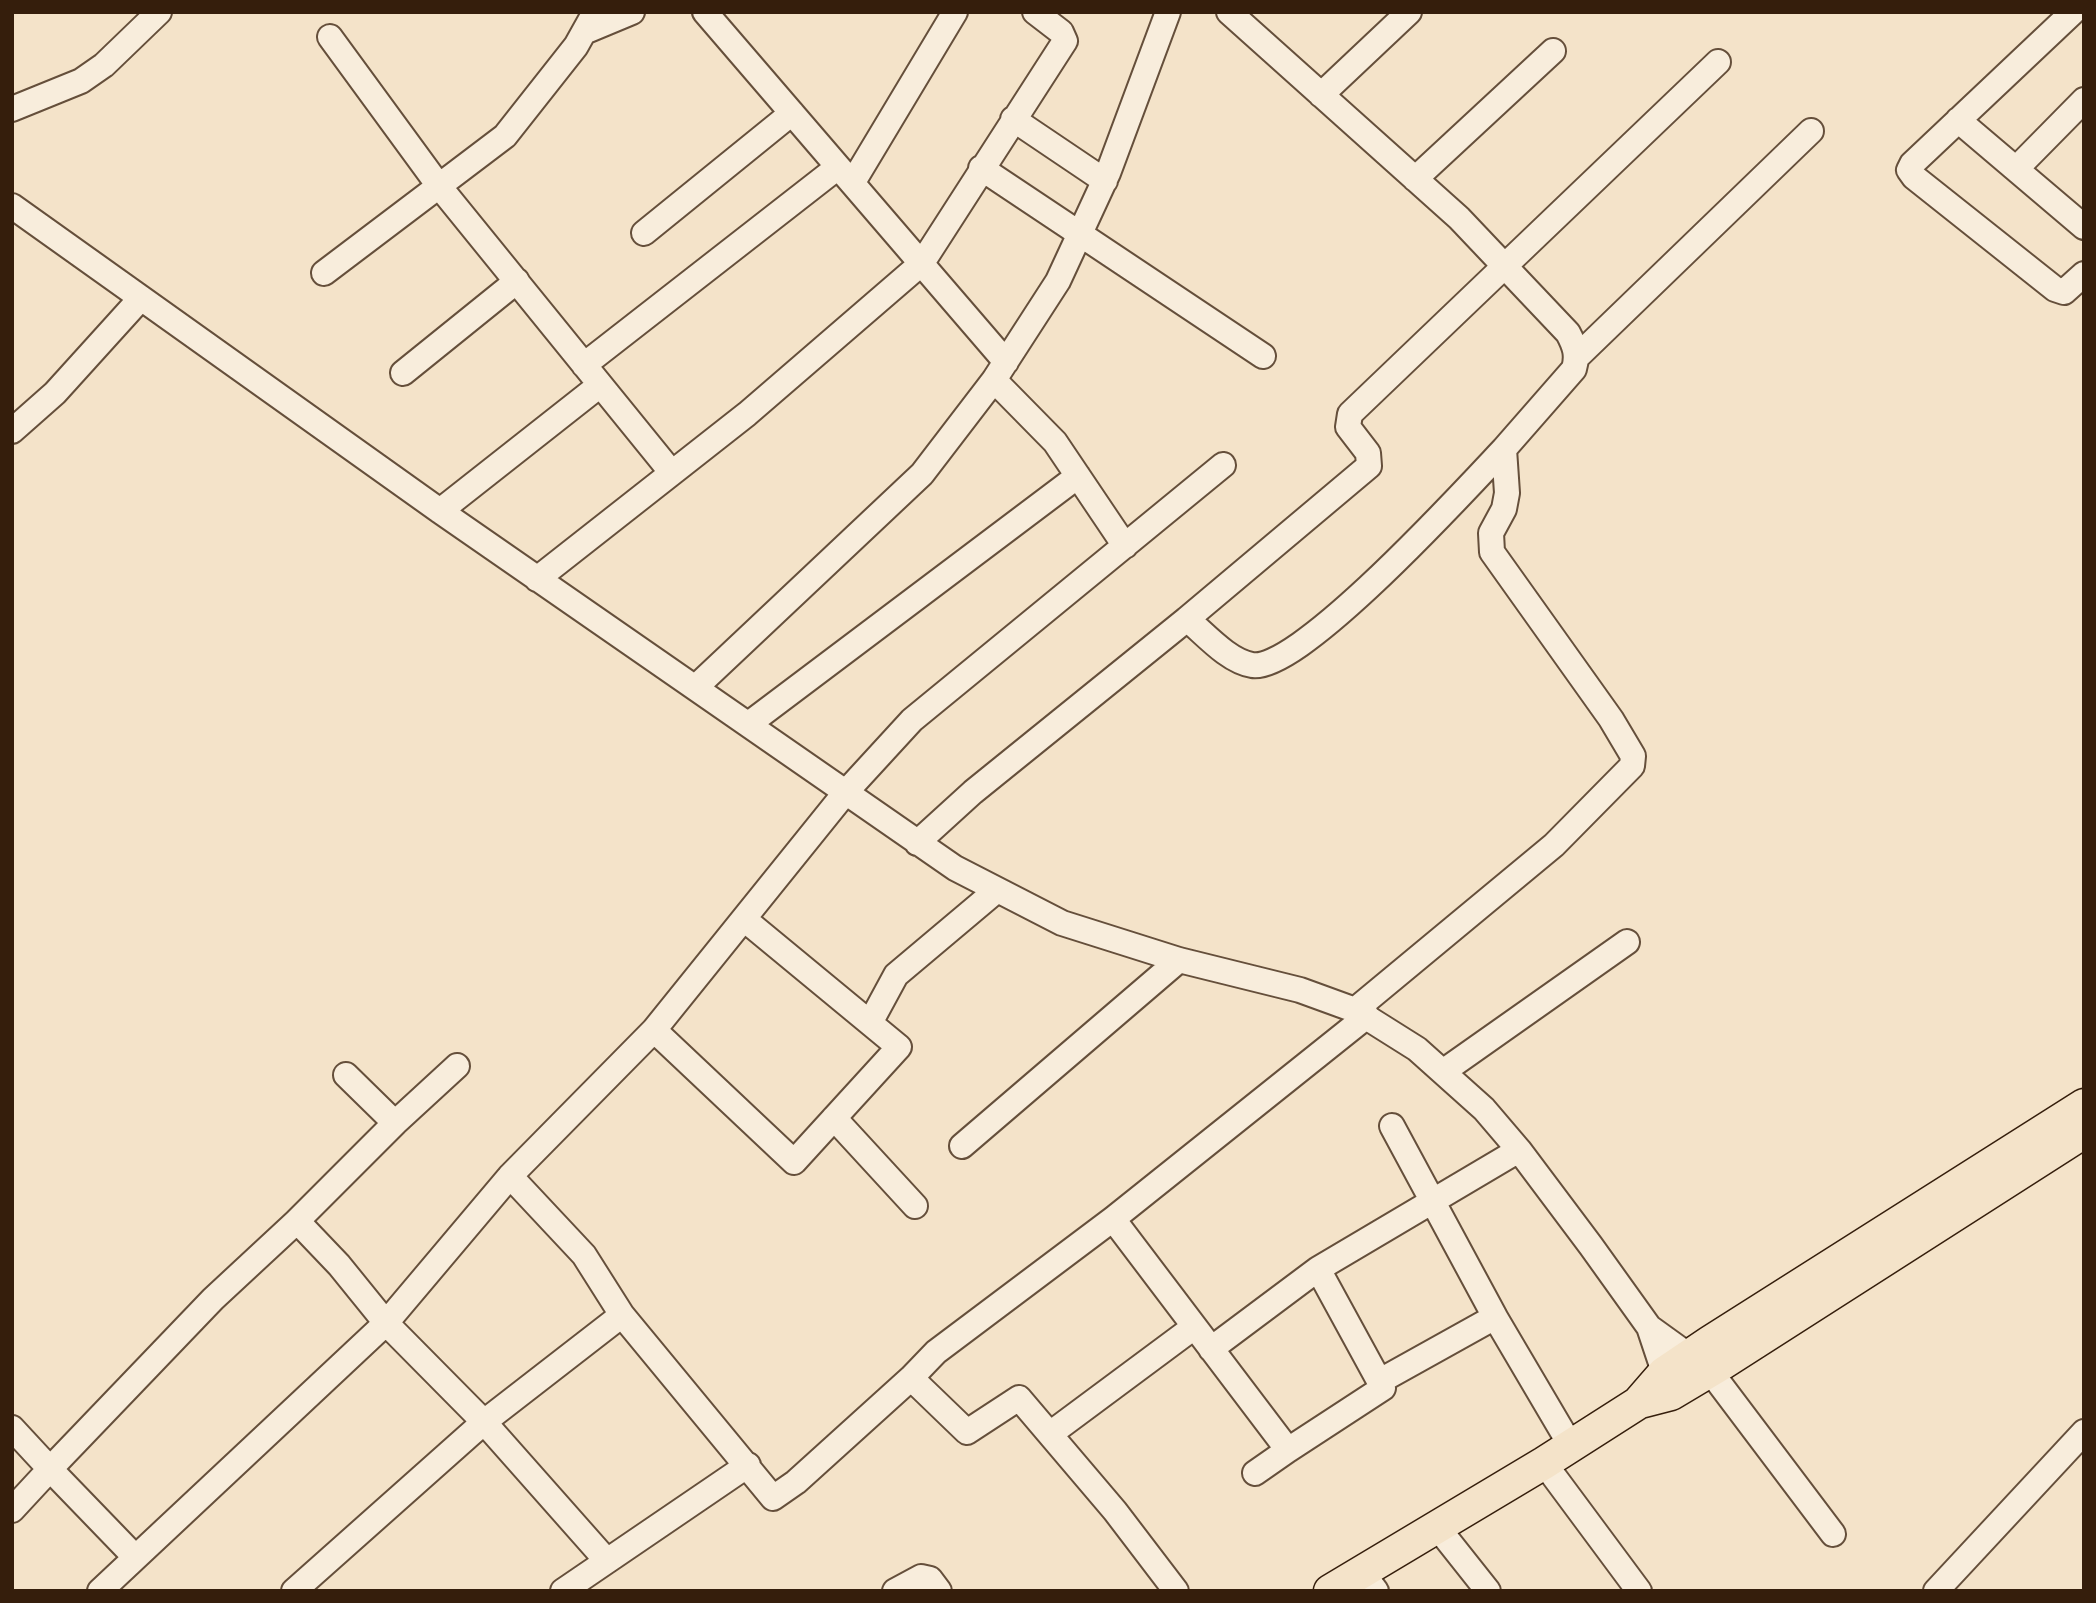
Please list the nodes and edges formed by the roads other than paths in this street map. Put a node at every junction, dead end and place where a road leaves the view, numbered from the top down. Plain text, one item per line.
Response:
1 (159, 12) edge
2 (632, 12) edge
3 (705, 12) edge
4 (956, 12) edge
5 (1035, 12) edge
6 (1168, 12) edge
7 (1229, 12) edge
8 (1409, 12) edge
9 (2073, 12) edge
10 (590, 22) edge
11 (330, 37) dead end
12 (1553, 51) dead end
13 (1718, 62) dead end
14 (1321, 95) junction
15 (2084, 100) edge
16 (12, 109) edge
17 (792, 113) junction
18 (1013, 119) junction
19 (1958, 120) junction
20 (1811, 131) dead end
21 (981, 169) junction
22 (2016, 169) junction
23 (845, 175) junction
24 (1415, 179) junction
25 (1105, 181) junction
26 (439, 186) junction
27 (12, 206) edge
28 (2084, 227) edge
29 (644, 233) dead end
30 (1080, 234) junction
31 (922, 263) junction
32 (1505, 265) junction
33 (324, 273) dead end
34 (2084, 274) edge
35 (517, 281) junction
36 (141, 298) junction
37 (1263, 356) dead end
38 (1577, 357) junction
39 (584, 365) junction
40 (1000, 371) junction
41 (403, 373) dead end
42 (600, 384) junction
43 (15, 424) edge
44 (1504, 449) junction
45 (1223, 465) dead end
46 (672, 473) junction
47 (1078, 476) junction
48 (440, 511) junction
49 (1125, 546) junction
50 (537, 579) junction
51 (1187, 619) junction
52 (697, 686) junction
53 (750, 723) junction
54 (845, 793) junction
55 (917, 843) junction
56 (997, 890) junction
57 (744, 919) junction
58 (1627, 942) dead end
59 (1178, 960) junction
60 (1361, 1013) junction
61 (870, 1023) junction
62 (654, 1030) junction
63 (457, 1066) dead end
64 (1444, 1071) junction
65 (346, 1075) dead end
66 (2084, 1105) edge
67 (834, 1118) junction
68 (395, 1123) junction
69 (1392, 1126) dead end
70 (2084, 1132) edge
71 (962, 1146) dead end
72 (1519, 1150) junction
73 (510, 1176) junction
74 (1432, 1199) junction
75 (915, 1206) dead end
76 (1113, 1219) junction
77 (297, 1221) junction
78 (1318, 1269) junction
79 (622, 1315) junction
80 (1495, 1317) junction
81 (386, 1323) junction
82 (1194, 1326) junction
83 (1649, 1327) junction
84 (1211, 1349) junction
85 (1700, 1363) junction
86 (911, 1378) junction
87 (1380, 1381) junction
88 (1667, 1383) junction
89 (484, 1422) junction
90 (12, 1428) edge
91 (2084, 1432) edge
92 (1050, 1434) junction
93 (1571, 1446) junction
94 (1288, 1450) junction
95 (1544, 1463) junction
96 (748, 1465) junction
97 (50, 1469) junction
98 (1255, 1473) dead end
99 (12, 1510) edge
100 (1438, 1528) junction
101 (1833, 1534) dead end
102 (135, 1557) junction
103 (607, 1561) junction
104 (1369, 1581) edge
105 (100, 1591) edge
106 (294, 1591) edge
107 (563, 1591) edge
108 (895, 1591) edge
109 (939, 1591) edge
110 (1176, 1591) edge
111 (1330, 1591) edge
112 (1488, 1591) edge
113 (1639, 1591) edge
114 (1936, 1591) edge

1 - 16 street
2 - 10 street
3 - 17 street
4 - 23 street
5 - 18 street
6 - 25 street
7 - 14 street
8 - 14 street
9 - 19 street
10 - 26 street
11 - 26 street
12 - 24 street
13 - 32 street
14 - 24 street
15 - 22 street
17 - 23 street
17 - 29 street
18 - 21 street
18 - 25 street
19 - 22 street
19 - 34 street
20 - 38 street
21 - 30 street
21 - 31 street
22 - 28 street
23 - 31 street
23 - 39 street
24 - 32 street
25 - 30 street
26 - 33 street
26 - 35 street
27 - 36 street
30 - 37 street
30 - 40 street
31 - 40 street
31 - 46 street
32 - 38 street
32 - 51 street
35 - 39 street
35 - 41 street
36 - 43 street
36 - 48 street
38 - 44 street
39 - 42 street
40 - 47 street
40 - 52 street
42 - 46 street
42 - 48 street
44 - 51 street
44 - 60 street
45 - 49 street
46 - 50 street
47 - 49 street
47 - 53 street
48 - 50 street
49 - 54 street
50 - 52 street
51 - 55 street
52 - 53 street
53 - 54 street
54 - 55 street
54 - 57 street
55 - 56 street
56 - 59 street
56 - 61 street
57 - 61 street
57 - 62 street
58 - 64 street
59 - 60 street
59 - 71 street
60 - 64 street
60 - 76 street
61 - 67 street
62 - 67 street
62 - 73 street
63 - 68 street
64 - 72 street
65 - 68 street
66 - 85 main road
67 - 75 street
68 - 77 street
69 - 74 street
70 - 85 main road
72 - 74 street
72 - 83 street
73 - 79 street
73 - 81 street
74 - 78 street
74 - 80 street
76 - 82 street
76 - 86 street
77 - 81 street
77 - 97 street
78 - 84 street
78 - 87 street
79 - 89 street
79 - 96 street
80 - 87 street
80 - 93 street
81 - 89 street
81 - 102 street
82 - 84 street
82 - 92 street
83 - 85 street
83 - 88 street
84 - 94 street
85 - 88 main road
85 - 101 street
86 - 92 street
86 - 96 street
87 - 94 street
88 - 93 main road
89 - 103 street
89 - 106 street
90 - 97 street
91 - 114 street
92 - 110 street
93 - 95 main road
94 - 98 street
95 - 100 main road
95 - 113 street
96 - 103 street
97 - 99 street
97 - 102 street
100 - 104 main road
100 - 112 street
102 - 105 street
103 - 107 street
104 - 111 main road
108 - 109 street

